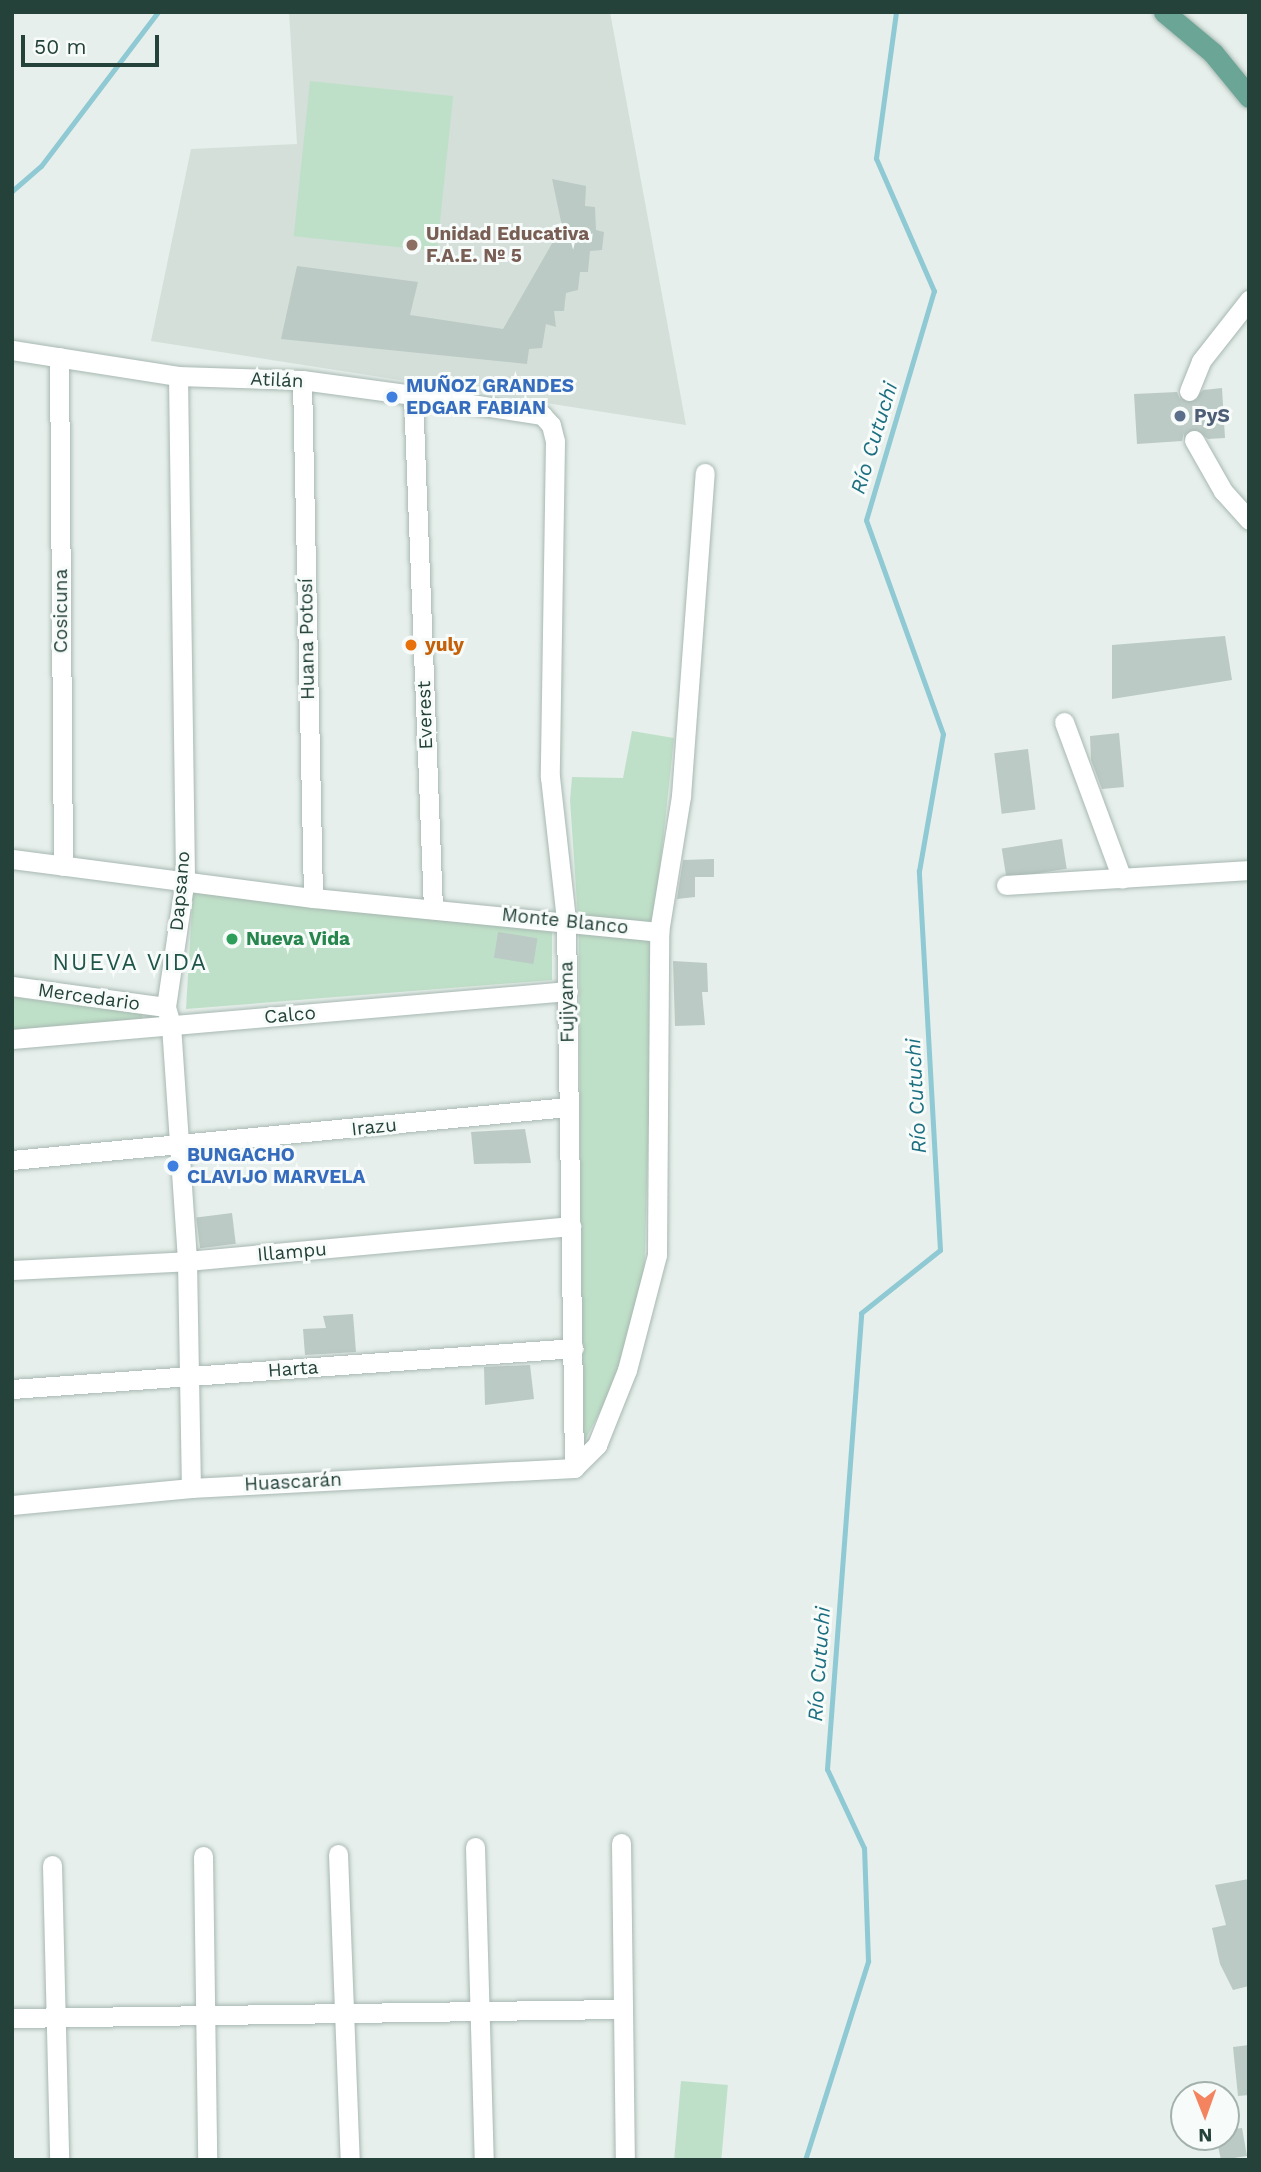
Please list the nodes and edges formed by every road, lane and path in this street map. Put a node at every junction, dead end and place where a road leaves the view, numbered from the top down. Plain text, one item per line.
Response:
1 (1164, 12) edge
2 (1249, 97) edge
3 (1249, 300) edge
4 (12, 350) edge
5 (59, 357) junction
6 (178, 376) junction
7 (302, 380) junction
8 (1189, 391) tunnel mouth
9 (413, 395) junction
10 (542, 415) joint
11 (1194, 440) tunnel mouth
12 (705, 473) dead end
13 (1249, 520) edge
14 (1064, 722) dead end
15 (12, 859) edge
16 (63, 866) junction
17 (1249, 870) edge
18 (185, 878) junction
19 (1122, 878) junction
20 (1006, 885) dead end
21 (313, 898) junction
22 (433, 908) junction
23 (566, 920) junction
24 (659, 932) junction
25 (12, 986) edge
26 (568, 991) junction
27 (169, 1016) junction
28 (12, 1039) edge
29 (568, 1107) junction
30 (176, 1147) junction
31 (12, 1160) edge
32 (571, 1226) junction
33 (187, 1261) junction
34 (12, 1270) edge
35 (574, 1348) junction
36 (192, 1376) junction
37 (12, 1389) edge
38 (574, 1468) junction
39 (191, 1488) junction
40 (12, 1505) edge
41 (621, 1843) dead end
42 (475, 1847) dead end
43 (338, 1854) dead end
44 (203, 1856) dead end
45 (52, 1865) dead end
46 (621, 2010) junction
47 (479, 2012) junction
48 (344, 2013) junction
49 (204, 2014) junction
50 (56, 2017) junction
51 (12, 2018) edge
52 (59, 2160) edge
53 (207, 2160) edge
54 (349, 2160) edge
55 (484, 2160) edge
56 (625, 2160) edge

1 - 2 main road
3 - 8 street
4 - 5 street, Atilán
5 - 6 street, Atilán
5 - 16 street, Cosicuna
6 - 7 street, Atilán
6 - 18 street, Dapsano
7 - 9 street, Atilán
7 - 21 street, Huana Potosí
9 - 10 street, Atilán
9 - 22 street, Everest
10 - 23 street, Fujiyama
11 - 13 street
12 - 24 street
14 - 19 street
15 - 16 street, Monte Blanco
16 - 18 street, Monte Blanco
17 - 19 street
18 - 21 street, Monte Blanco
18 - 27 street, Dapsano
19 - 20 street
21 - 22 street, Monte Blanco
22 - 23 street, Monte Blanco
23 - 24 street, Monte Blanco
23 - 26 street, Fujiyama
24 - 38 street
25 - 27 street, Mercedario
26 - 27 street, Calco
26 - 29 street, Fujiyama
27 - 28 street, Calco
27 - 30 street, Dapsano
29 - 30 street, Irazu
29 - 32 street, Fujiyama
30 - 31 street, Irazu
30 - 33 street, Dapsano
32 - 33 street, Illampu
32 - 35 street, Fujiyama
33 - 34 street, Illampu
33 - 36 street, Dapsano
35 - 36 street, Harta
35 - 38 street, Fujiyama
36 - 37 street, Harta
36 - 39 street, Dapsano
38 - 39 street, Huascarán
39 - 40 street, Huascarán
41 - 46 street
42 - 47 street
43 - 48 street
44 - 49 street
45 - 50 street
46 - 47 street
46 - 56 street
47 - 48 street
47 - 55 street
48 - 49 street
48 - 54 street
49 - 50 street
49 - 53 street
50 - 51 street
50 - 52 street

